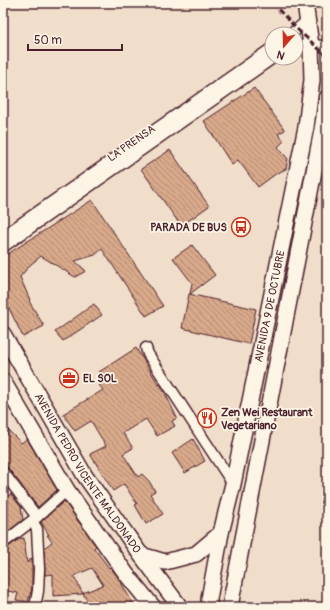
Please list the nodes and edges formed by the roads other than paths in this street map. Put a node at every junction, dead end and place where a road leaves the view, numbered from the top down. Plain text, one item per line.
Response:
1 (305, 3) edge
2 (307, 21) junction
3 (301, 26) edge
4 (304, 40) edge
5 (304, 46) edge
6 (327, 47) edge
7 (304, 50) edge
8 (264, 54) edge
9 (264, 64) edge
10 (327, 98) edge
11 (3, 236) edge
12 (3, 247) edge
13 (3, 334) edge
14 (146, 348) dead end
15 (3, 381) edge
16 (3, 472) edge
17 (233, 484) junction
18 (67, 490) junction
19 (34, 519) junction
20 (221, 533) junction
21 (3, 543) edge
22 (141, 555) junction
23 (35, 607) edge
24 (153, 607) edge
25 (180, 607) edge
26 (209, 607) edge
27 (231, 607) edge

1 - 2 main road, AVENIDA 9 DE OCTUBRE
2 - 3 street
2 - 4 main road, AVENIDA 9 DE OCTUBRE
5 - 6 street
7 - 17 main road, AVENIDA 9 DE OCTUBRE
8 - 11 street, LA PRENSA
9 - 12 street, LA PRENSA
10 - 27 main road, AVENIDA 9 DE OCTUBRE
13 - 22 main road, AVENIDA PEDRO VICENTE MALDONADO
14 - 17 street
15 - 18 main road, AVENIDA PEDRO VICENTE MALDONADO
16 - 19 street
17 - 20 main road, AVENIDA 9 DE OCTUBRE
18 - 19 street
18 - 24 main road, AVENIDA PEDRO VICENTE MALDONADO
19 - 21 street
19 - 23 street
20 - 22 main road
20 - 26 main road, AVENIDA 9 DE OCTUBRE
22 - 25 main road, AVENIDA PEDRO VICENTE MALDONADO

